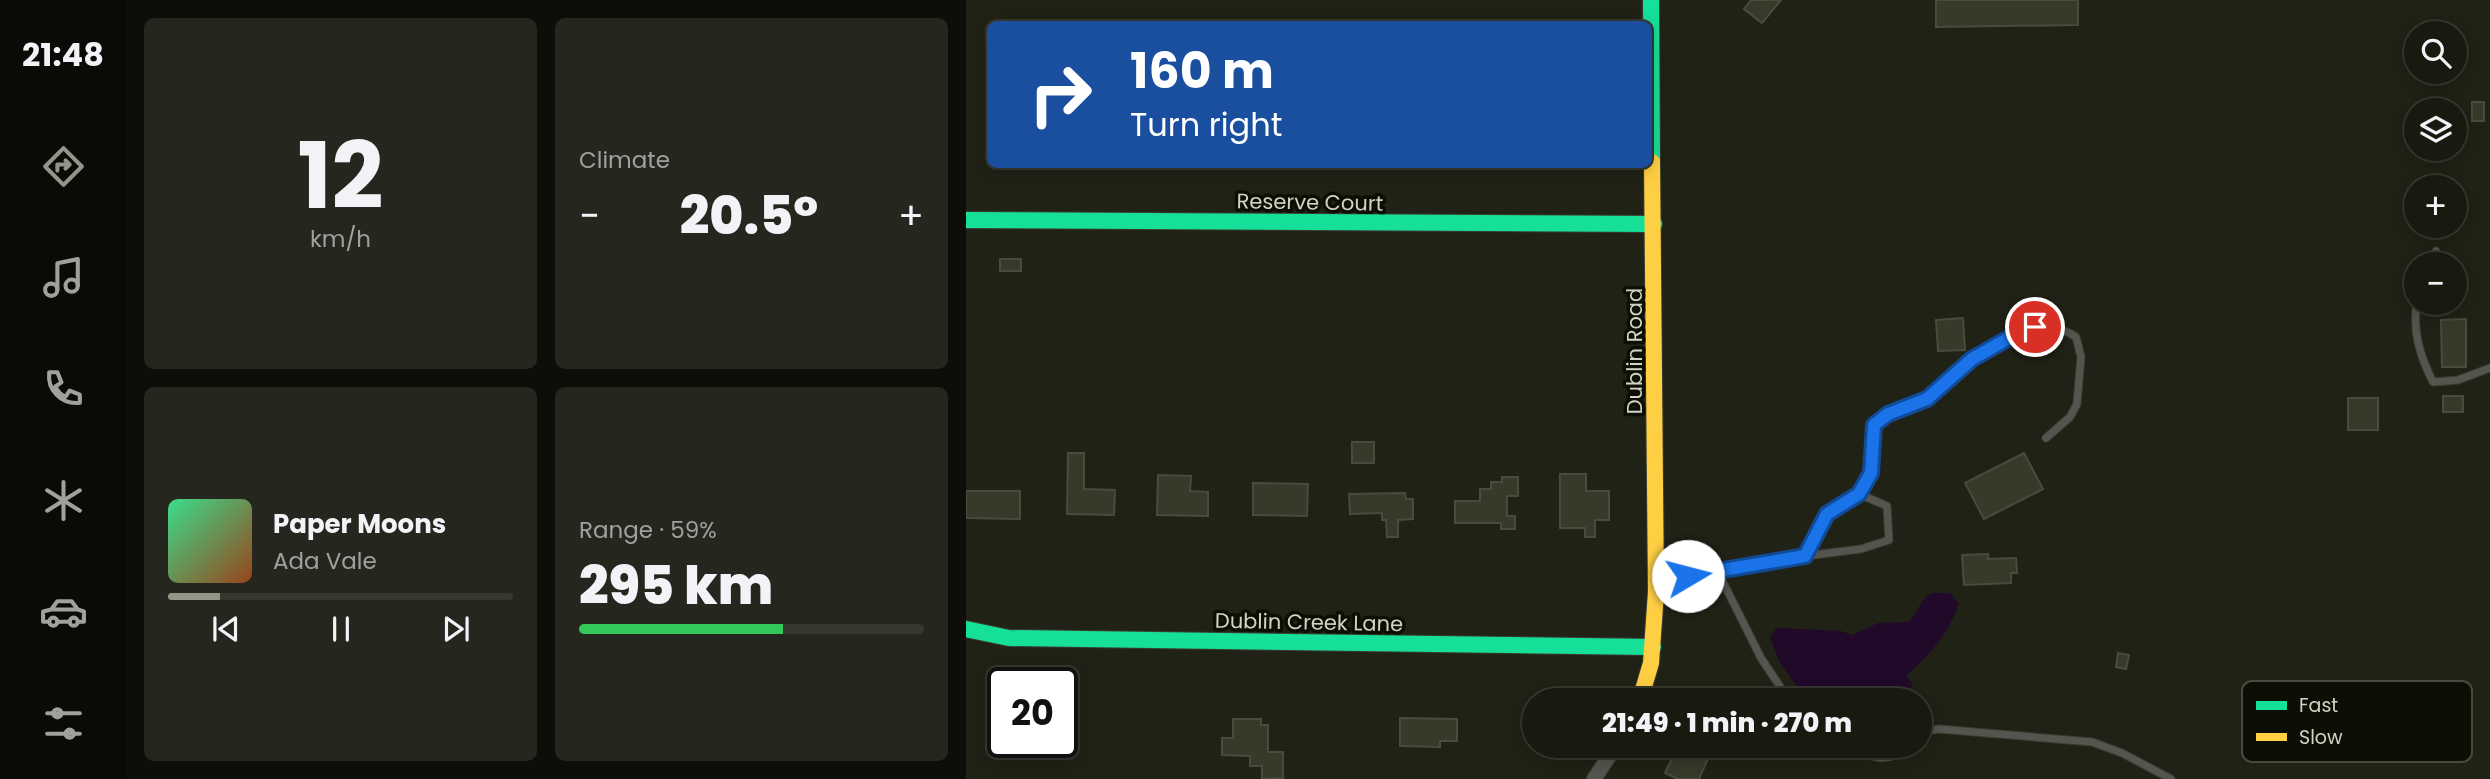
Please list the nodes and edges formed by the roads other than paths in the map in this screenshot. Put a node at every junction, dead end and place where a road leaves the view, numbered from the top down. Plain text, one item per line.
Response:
1 (1651, 0) edge
2 (1651, 21) edge
3 (1652, 75) edge
4 (966, 220) edge
5 (1654, 224) junction
6 (2416, 315) edge
7 (2490, 368) edge
8 (2046, 438) dead end
9 (1859, 494) junction
10 (1805, 556) junction
11 (1718, 572) junction
12 (1656, 577) junction
13 (966, 629) edge
14 (1653, 647) junction
15 (1643, 688) edge
16 (1781, 688) edge
17 (1932, 730) edge
18 (1608, 758) edge
19 (1594, 779) edge
20 (2171, 779) edge

1 - 2 street, Dublin Road
3 - 5 street, Dublin Road
4 - 5 street, Reserve Court
5 - 12 street, Dublin Road
6 - 7 lane
8 - 9 lane
9 - 10 lane
9 - 10 lane
10 - 11 lane
11 - 12 lane
11 - 16 lane
12 - 14 street, Dublin Road
13 - 14 street, Dublin Creek Lane
14 - 15 street, Dublin Road
17 - 20 lane
18 - 19 street

